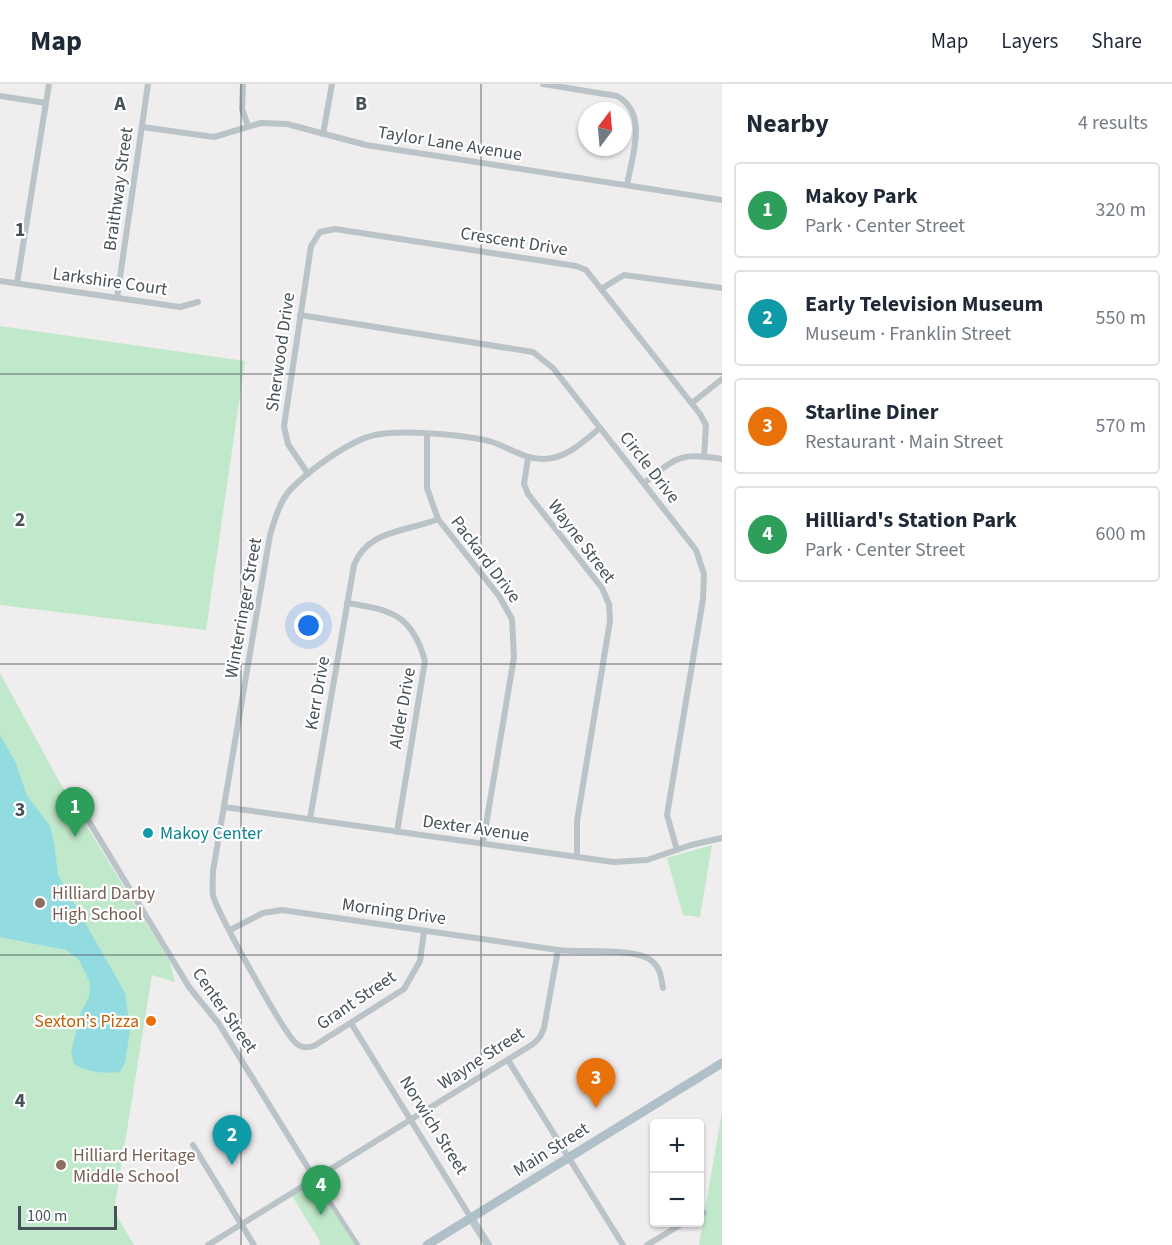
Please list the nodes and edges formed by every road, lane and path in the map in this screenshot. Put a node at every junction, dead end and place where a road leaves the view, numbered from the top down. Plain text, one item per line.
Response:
1 (49, 84) edge
2 (148, 84) edge
3 (243, 84) edge
4 (332, 84) edge
5 (543, 84) edge
6 (0, 96) edge
7 (46, 103) junction
8 (248, 126) junction
9 (141, 127) junction
10 (323, 134) junction
11 (627, 185) junction
12 (722, 200) edge
13 (320, 232) joint
14 (0, 281) edge
15 (17, 283) junction
16 (722, 288) edge
17 (601, 289) junction
18 (117, 298) junction
19 (198, 302) dead end
20 (300, 315) junction
21 (722, 379) edge
22 (692, 403) junction
23 (600, 428) junction
24 (427, 434) junction
25 (704, 456) junction
26 (528, 458) junction
27 (722, 459) edge
28 (308, 474) junction
29 (644, 483) junction
30 (438, 519) junction
31 (347, 603) junction
32 (70, 790) dead end
33 (224, 807) junction
34 (310, 819) junction
35 (397, 832) junction
36 (722, 838) edge
37 (483, 843) junction
38 (677, 850) junction
39 (577, 857) junction
40 (230, 930) junction
41 (424, 931) junction
42 (558, 950) junction
43 (663, 988) dead end
44 (351, 1023) junction
45 (303, 1047) joint
46 (508, 1060) junction
47 (722, 1063) edge
48 (411, 1120) junction
49 (193, 1145) dead end
50 (568, 1158) junction
51 (315, 1179) junction
52 (471, 1218) junction
53 (242, 1225) junction
54 (677, 1227) edge
55 (208, 1245) edge
56 (254, 1245) edge
57 (358, 1245) edge
58 (427, 1245) edge
59 (488, 1245) edge
60 (623, 1245) edge
61 (647, 1245) edge

1 - 7 street
2 - 9 street, Braithway Street
3 - 8 street
4 - 10 street
5 - 11 street
6 - 7 street
7 - 15 street
8 - 9 street, Taylor Lane Avenue
8 - 10 street, Taylor Lane Avenue
9 - 18 street, Braithway Street
10 - 11 street, Taylor Lane Avenue
11 - 12 street, Taylor Lane Avenue
13 - 17 street, Crescent Drive
13 - 20 street, Sherwood Drive
14 - 15 street, Larkshire Court
15 - 18 street, Larkshire Court
16 - 17 street
17 - 22 street, Crescent Drive
18 - 19 street, Larkshire Court
20 - 23 street, Circle Drive
20 - 28 street, Sherwood Drive
21 - 22 street
22 - 25 street, Crescent Drive
23 - 26 street, Winterringer Street
23 - 29 street, Circle Drive
24 - 26 street, Winterringer Street
24 - 28 street, Winterringer Street
24 - 30 street, Packard Drive
25 - 27 street
25 - 29 street
26 - 39 street, Wayne Street
28 - 33 street, Winterringer Street
29 - 38 street, Circle Drive
30 - 31 street, Kerr Drive
30 - 37 street, Packard Drive
31 - 34 street, Kerr Drive
31 - 35 street, Alder Drive
32 - 51 street, Center Street
33 - 34 street, Dexter Avenue
33 - 40 street, Winterringer Street
34 - 35 street, Dexter Avenue
35 - 37 street, Dexter Avenue
36 - 38 street, Dexter Avenue
37 - 39 street, Dexter Avenue
38 - 39 street, Dexter Avenue
40 - 41 street, Morning Drive
40 - 45 street, Winterringer Street
41 - 42 street, Morning Drive
41 - 44 street, Grant Street
42 - 43 street, Morning Drive
42 - 46 street, Wayne Street
44 - 45 street, Grant Street
44 - 48 street, Norwich Street
46 - 48 street, Wayne Street
46 - 50 street
47 - 50 main road, Main Street
48 - 51 street, Wayne Street
48 - 52 street, Norwich Street
49 - 53 street
50 - 52 main road, Main Street
50 - 60 street
51 - 53 street, Wayne Street
51 - 57 street, Center Street
52 - 58 main road, Main Street
52 - 59 main road, Norwich Street
53 - 55 street, Wayne Street
53 - 56 street
54 - 61 street

